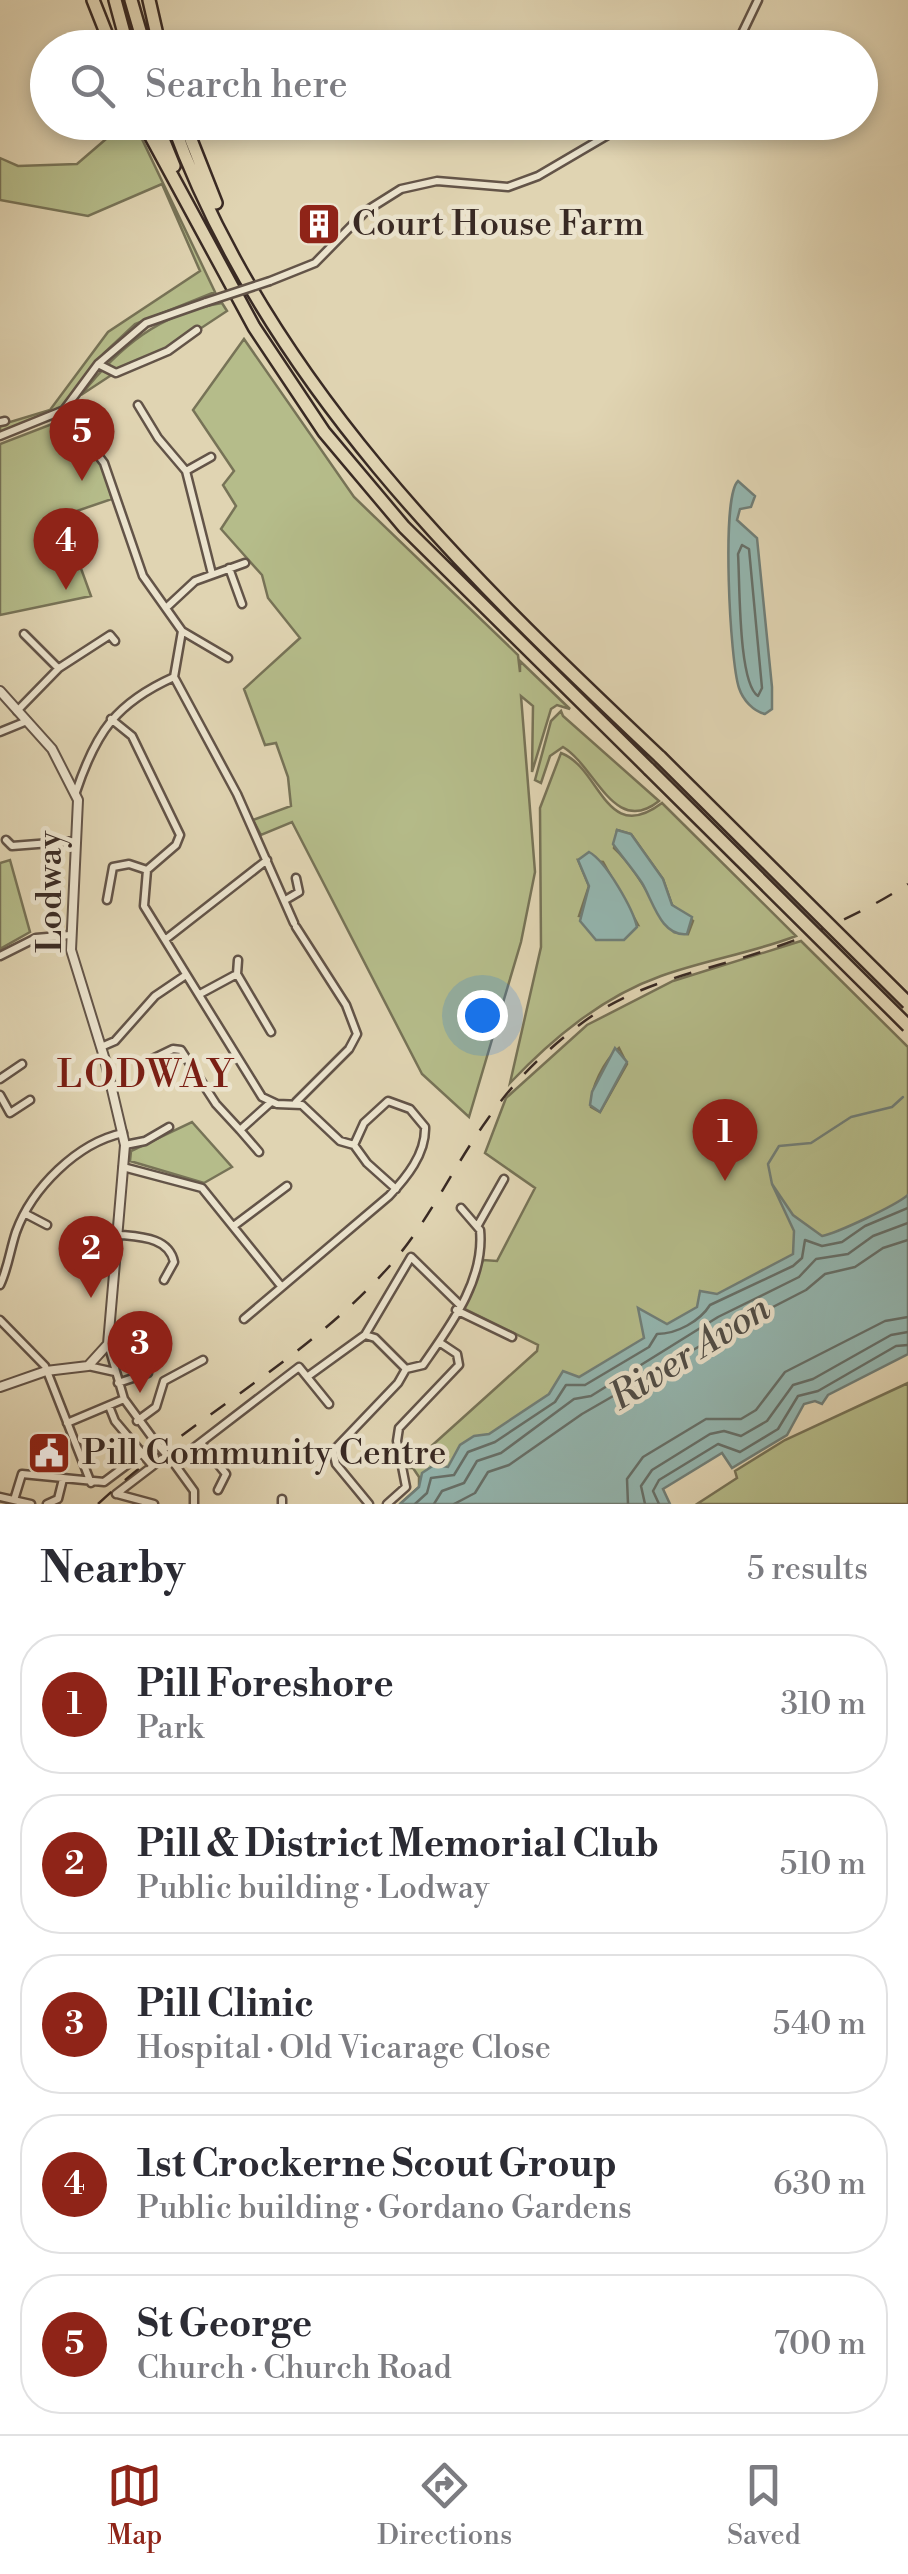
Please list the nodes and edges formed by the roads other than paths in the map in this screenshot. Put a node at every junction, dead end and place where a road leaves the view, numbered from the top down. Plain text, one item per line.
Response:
1 (93, 0) edge
2 (115, 0) edge
3 (130, 0) edge
4 (149, 0) edge
5 (758, 0) edge
6 (105, 30) edge
7 (123, 30) edge
8 (139, 30) edge
9 (156, 30) edge
10 (743, 30) edge
11 (154, 140) edge
12 (163, 140) edge
13 (181, 140) edge
14 (191, 140) edge
15 (599, 140) edge
16 (193, 211) junction
17 (243, 272) junction
18 (197, 330) dead end
19 (98, 364) junction
20 (144, 408) dead end
21 (64, 410) junction
22 (0, 436) edge
23 (211, 457) dead end
24 (186, 470) junction
25 (245, 563) dead end
26 (229, 568) junction
27 (212, 574) junction
28 (242, 604) dead end
29 (166, 608) junction
30 (182, 631) junction
31 (29, 635) dead end
32 (112, 635) dead end
33 (228, 658) dead end
34 (58, 668) junction
35 (174, 677) junction
36 (0, 691) edge
37 (17, 711) junction
38 (111, 718) junction
39 (27, 721) junction
40 (0, 732) edge
41 (76, 792) junction
42 (179, 838) junction
43 (189, 840) dead end
44 (76, 841) junction
45 (8, 846) dead end
46 (267, 860) junction
47 (147, 870) junction
48 (296, 878) dead end
49 (287, 899) junction
50 (106, 900) dead end
51 (70, 935) junction
52 (166, 939) junction
53 (0, 956) edge
54 (238, 960) dead end
55 (237, 974) junction
56 (187, 975) junction
57 (200, 994) junction
58 (908, 1003) edge
59 (908, 1026) edge
60 (271, 1032) dead end
61 (100, 1047) junction
62 (150, 1063) dead end
63 (22, 1064) dead end
64 (0, 1078) edge
65 (0, 1095) edge
66 (30, 1100) dead end
67 (296, 1102) junction
68 (270, 1103) junction
69 (157, 1116) dead end
70 (240, 1130) junction
71 (123, 1133) junction
72 (125, 1144) junction
73 (354, 1145) junction
74 (259, 1152) dead end
75 (124, 1167) junction
76 (504, 1178) dead end
77 (287, 1186) dead end
78 (396, 1189) junction
79 (461, 1208) dead end
80 (26, 1214) junction
81 (235, 1225) junction
82 (478, 1225) junction
83 (47, 1226) dead end
84 (121, 1235) junction
85 (164, 1280) dead end
86 (0, 1285) edge
87 (281, 1286) junction
88 (458, 1307) junction
89 (244, 1319) dead end
90 (0, 1320) edge
91 (365, 1334) junction
92 (512, 1337) dead end
93 (439, 1342) junction
94 (108, 1344) junction
95 (201, 1359) dead end
96 (88, 1366) junction
97 (146, 1366) dead end
98 (406, 1369) junction
99 (46, 1370) junction
100 (116, 1372) junction
101 (307, 1377) junction
102 (118, 1384) junction
103 (0, 1387) edge
104 (124, 1399) junction
105 (329, 1404) dead end
106 (109, 1406) junction
107 (137, 1421) junction
108 (67, 1423) junction
109 (201, 1443) junction
110 (157, 1444) junction
111 (166, 1454) junction
112 (333, 1454) junction
113 (143, 1455) junction
114 (289, 1462) dead end
115 (174, 1464) junction
116 (152, 1465) junction
117 (160, 1474) dead end
118 (63, 1480) junction
119 (91, 1483) junction
120 (218, 1490) dead end
121 (0, 1498) edge
122 (14, 1500) junction
123 (30, 1504) edge
124 (47, 1504) edge
125 (154, 1504) edge
126 (194, 1504) edge
127 (369, 1504) edge
128 (387, 1504) edge

1 - 6 highway
2 - 7 highway
3 - 8 highway
4 - 9 highway
5 - 10 street
11 - 16 highway
12 - 16 highway
13 - 17 highway
14 - 17 highway
15 - 19 street, bridge
16 - 59 highway, bridge
17 - 58 highway, bridge
18 - 19 street
19 - 21 street
20 - 24 street
21 - 22 street
21 - 29 street
23 - 24 street
24 - 27 street
25 - 26 street
26 - 27 street
26 - 28 street
27 - 29 street
29 - 30 street
30 - 33 street
30 - 35 street
31 - 34 street
32 - 34 street
34 - 37 street
35 - 38 street
35 - 46 street
36 - 37 street
37 - 39 street
38 - 41 street
38 - 42 street
39 - 40 street
39 - 41 street
41 - 44 street, Lodway
42 - 43 street
42 - 47 street
44 - 45 street
44 - 51 street, Lodway
46 - 49 street
46 - 52 street
47 - 50 street
47 - 52 street
48 - 49 street
49 - 67 street
51 - 53 street
51 - 61 street, Lodway
52 - 56 street
54 - 55 street
55 - 57 street
55 - 60 street
56 - 57 street
56 - 61 street
57 - 68 street
61 - 71 street, Lodway
62 - 70 street
63 - 64 street
65 - 66 street
67 - 68 street
67 - 73 street
68 - 70 street
69 - 72 street
70 - 74 street
71 - 72 street, Lodway
71 - 80 street
72 - 75 street, Lodway
73 - 78 street
73 - 78 street
75 - 81 street
75 - 84 street, Lodway
76 - 82 street
77 - 81 street
78 - 87 street
79 - 82 street
80 - 83 street
80 - 86 street
81 - 87 street
82 - 88 street
84 - 85 street
84 - 94 street, Lodway
87 - 89 street
88 - 91 street
88 - 92 street
88 - 93 street
90 - 99 street
91 - 98 street
91 - 101 street
93 - 98 street
93 - 128 street
94 - 96 street
94 - 100 street
95 - 107 street
96 - 99 street
96 - 100 street
97 - 102 street
98 - 112 street
99 - 103 street
99 - 108 street
100 - 102 street
101 - 105 street
101 - 109 street
102 - 104 street
104 - 106 street
104 - 107 street
106 - 108 street
106 - 113 street
107 - 110 street
108 - 119 street
109 - 115 street
109 - 120 street
110 - 111 street, bridge
110 - 113 street
111 - 115 street
111 - 116 street
112 - 114 street
112 - 127 street
113 - 116 street, bridge
113 - 119 street
115 - 126 street
116 - 117 street
116 - 125 street
118 - 119 street
118 - 122 street
118 - 124 street
121 - 122 street
122 - 123 street

